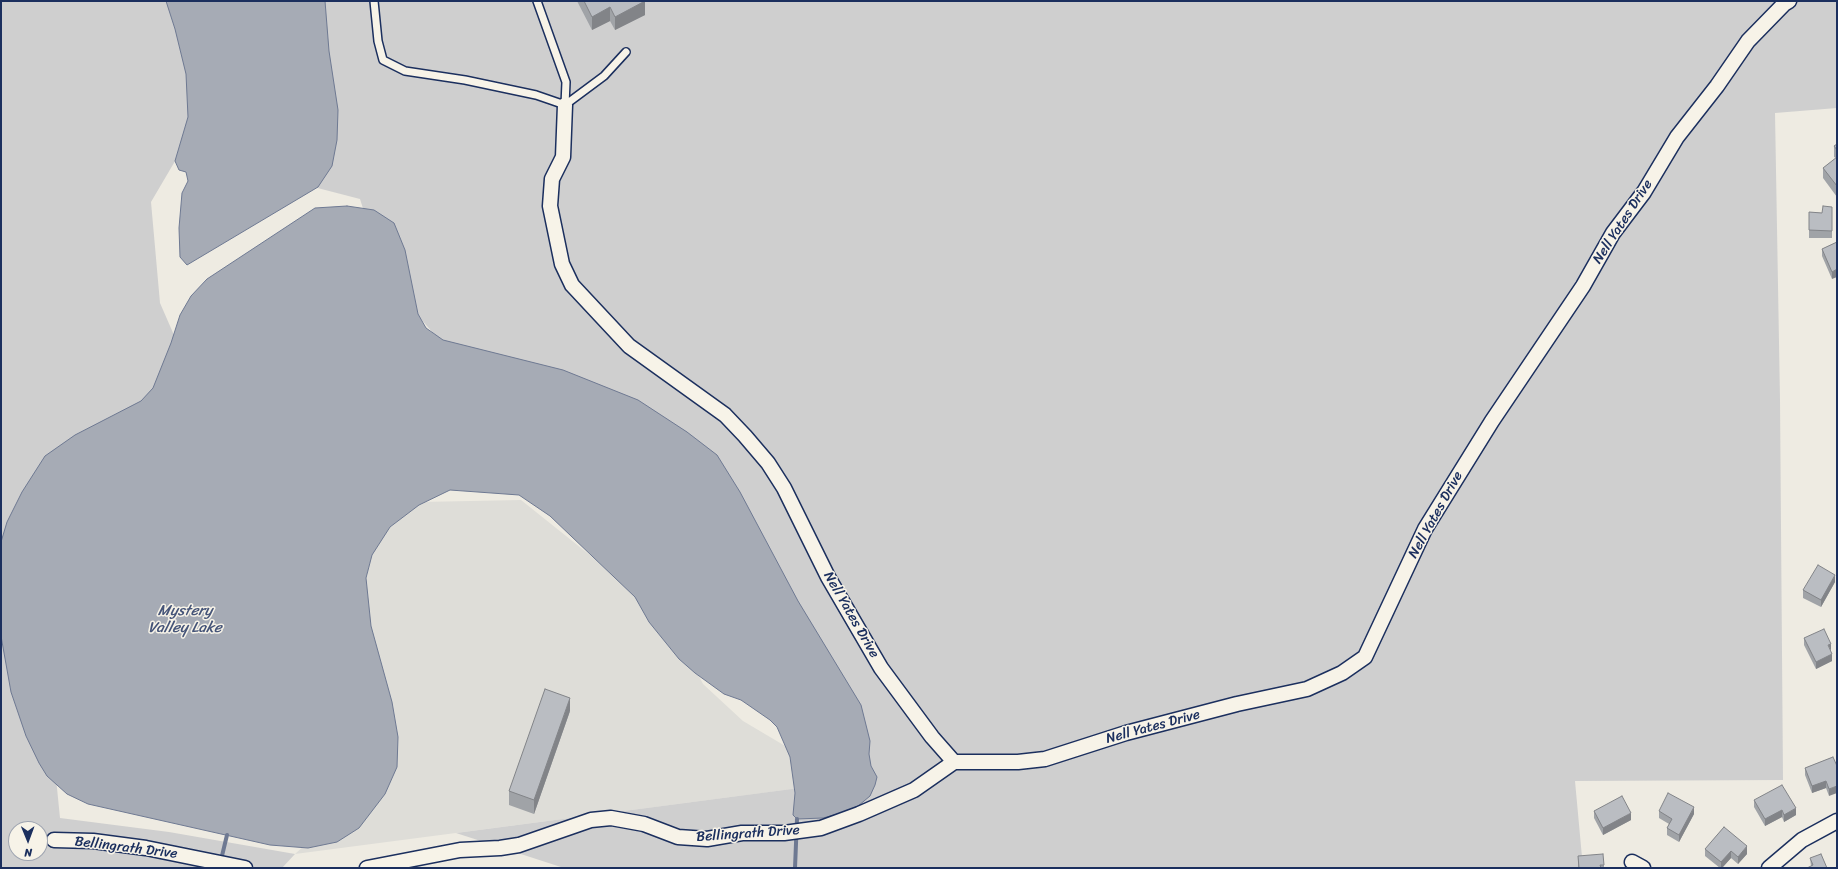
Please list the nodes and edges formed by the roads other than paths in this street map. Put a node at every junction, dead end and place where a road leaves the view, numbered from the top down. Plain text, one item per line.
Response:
1 (374, 1) edge
2 (537, 1) edge
3 (1789, 1) edge
4 (626, 52) dead end
5 (565, 106) junction
6 (954, 762) junction
7 (1837, 821) edge
8 (54, 840) dead end
9 (245, 868) edge
10 (368, 868) edge
11 (1769, 868) edge

1 - 5 lane
2 - 5 lane
3 - 6 street, Nell Yates Drive
4 - 5 lane
5 - 6 street, Nell Yates Drive
6 - 10 street, Bellingrath Drive
7 - 11 street
8 - 9 street, Bellingrath Drive

